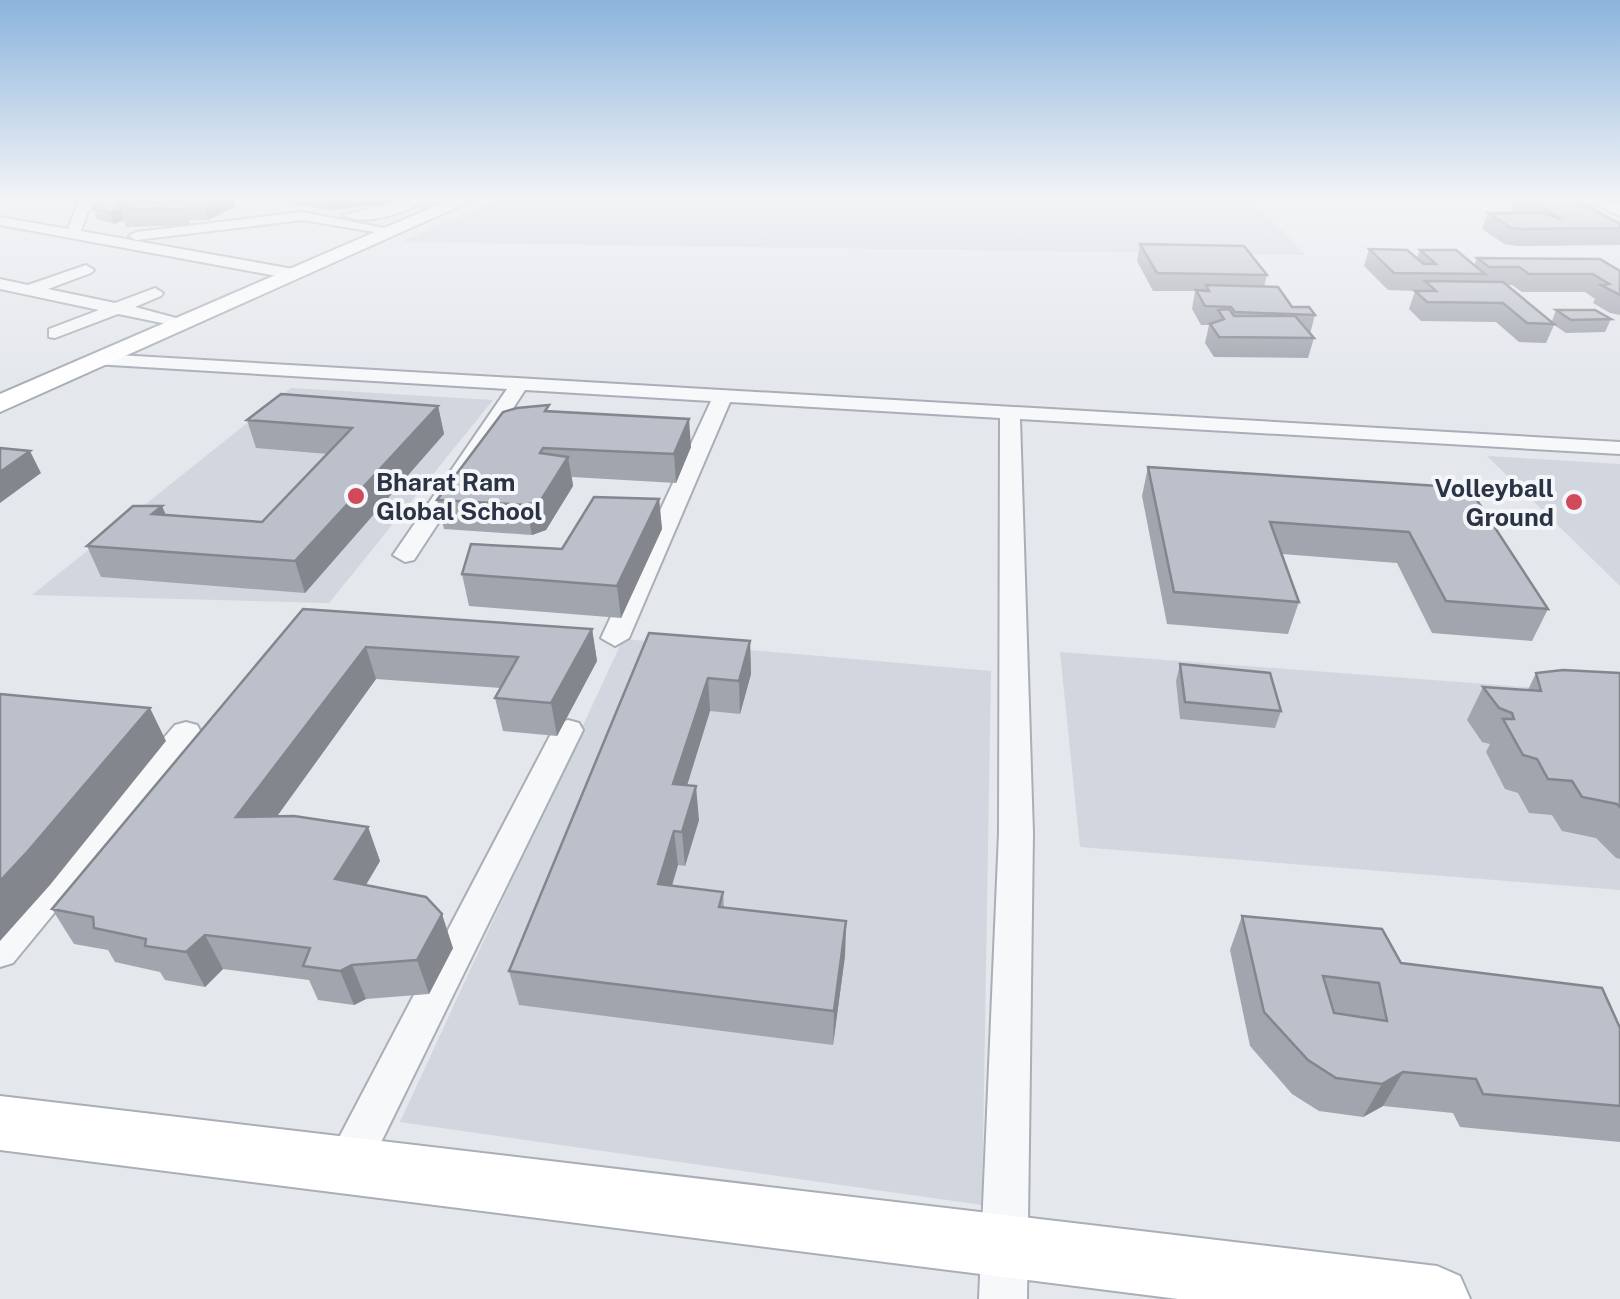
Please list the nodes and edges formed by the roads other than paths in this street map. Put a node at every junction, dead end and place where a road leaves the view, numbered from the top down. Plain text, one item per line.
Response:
1 (219, 261) edge
2 (324, 261) edge
3 (86, 270) dead end
4 (293, 274) junction
5 (0, 284) edge
6 (29, 290) junction
7 (155, 293) dead end
8 (117, 308) junction
9 (182, 322) junction
10 (55, 334) dead end
11 (100, 360) junction
12 (520, 384) junction
13 (722, 398) junction
14 (0, 404) edge
15 (1010, 415) junction
16 (1620, 448) edge
17 (405, 556) dead end
18 (616, 638) dead end
19 (149, 728) edge
20 (568, 730) dead end
21 (0, 952) edge
22 (0, 1123) edge
23 (348, 1166) junction
24 (1005, 1273) edge
25 (1436, 1299) edge

1 - 4 street
2 - 4 street
3 - 6 street
4 - 9 street
5 - 6 street
6 - 8 street
7 - 8 street
8 - 9 street
8 - 10 street
9 - 11 street
11 - 12 street
11 - 14 street
12 - 13 street
12 - 17 street
13 - 15 street
13 - 18 street
15 - 16 street
15 - 24 street
19 - 21 street
20 - 23 street
22 - 23 street
23 - 24 street
24 - 25 street

